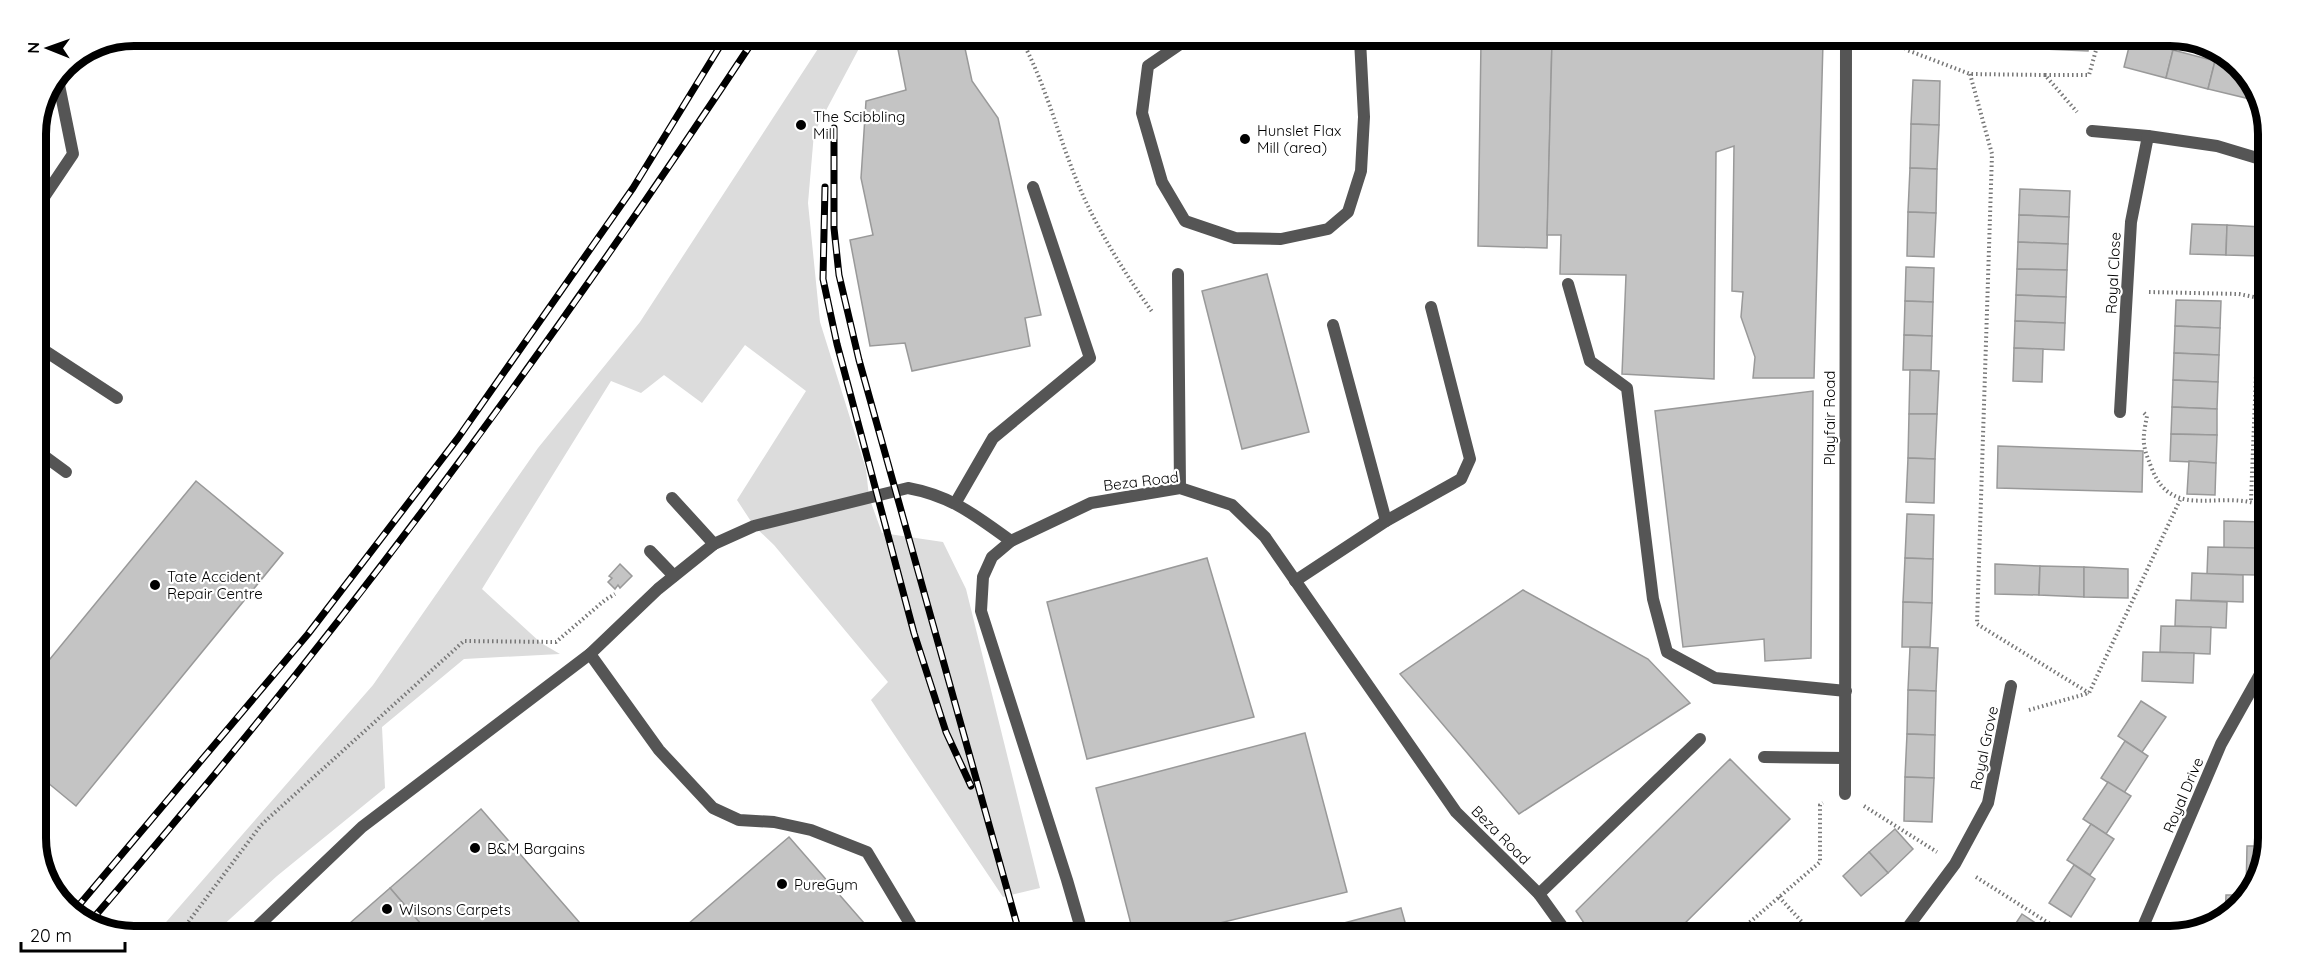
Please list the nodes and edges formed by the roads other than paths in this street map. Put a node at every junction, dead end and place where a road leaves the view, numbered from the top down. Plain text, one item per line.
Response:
1 (1177, 46) edge
2 (1360, 46) edge
3 (1846, 46) edge
4 (60, 89) edge
5 (2092, 130) road end
6 (2148, 136) junction
7 (2257, 158) edge
8 (1033, 187) dead end
9 (47, 193) edge
10 (1178, 273) dead end
11 (1568, 284) dead end
12 (1431, 308) dead end
13 (1333, 325) dead end
14 (47, 352) edge
15 (117, 398) dead end
16 (2120, 412) dead end
17 (47, 458) edge
18 (66, 472) dead end
19 (1180, 488) junction
20 (672, 498) dead end
21 (956, 502) junction
22 (1386, 521) junction
23 (1011, 542) junction
24 (714, 544) junction
25 (650, 551) dead end
26 (674, 576) junction
27 (1295, 581) junction
28 (590, 654) junction
29 (2258, 678) edge
30 (2011, 686) dead end
31 (1846, 691) junction
32 (1700, 738) dead end
33 (1764, 758) dead end
34 (1845, 758) junction
35 (1845, 794) road end
36 (1539, 894) junction
37 (258, 926) edge
38 (911, 926) edge
39 (1080, 926) edge
40 (1562, 926) dead end
41 (1909, 926) edge
42 (2143, 926) edge

1 - 2 street
3 - 31 street, Playfair Road
4 - 9 street
5 - 6 street
6 - 7 street
6 - 16 street, Royal Close
8 - 21 street
10 - 19 street
11 - 31 street
12 - 22 street
13 - 22 street
14 - 15 street
17 - 18 street
19 - 23 street, Beza Road
19 - 27 street, Beza Road
20 - 24 street
21 - 23 street
21 - 24 street
22 - 27 street
23 - 39 street, Beza Road
24 - 26 street
25 - 26 street
26 - 28 street
27 - 36 street, Beza Road
28 - 37 street
28 - 38 street
29 - 42 street, Royal Drive
30 - 41 street, Royal Grove
31 - 34 street, Playfair Road
32 - 36 street
33 - 34 street
34 - 35 street, Playfair Road
36 - 40 street, Beza Road

